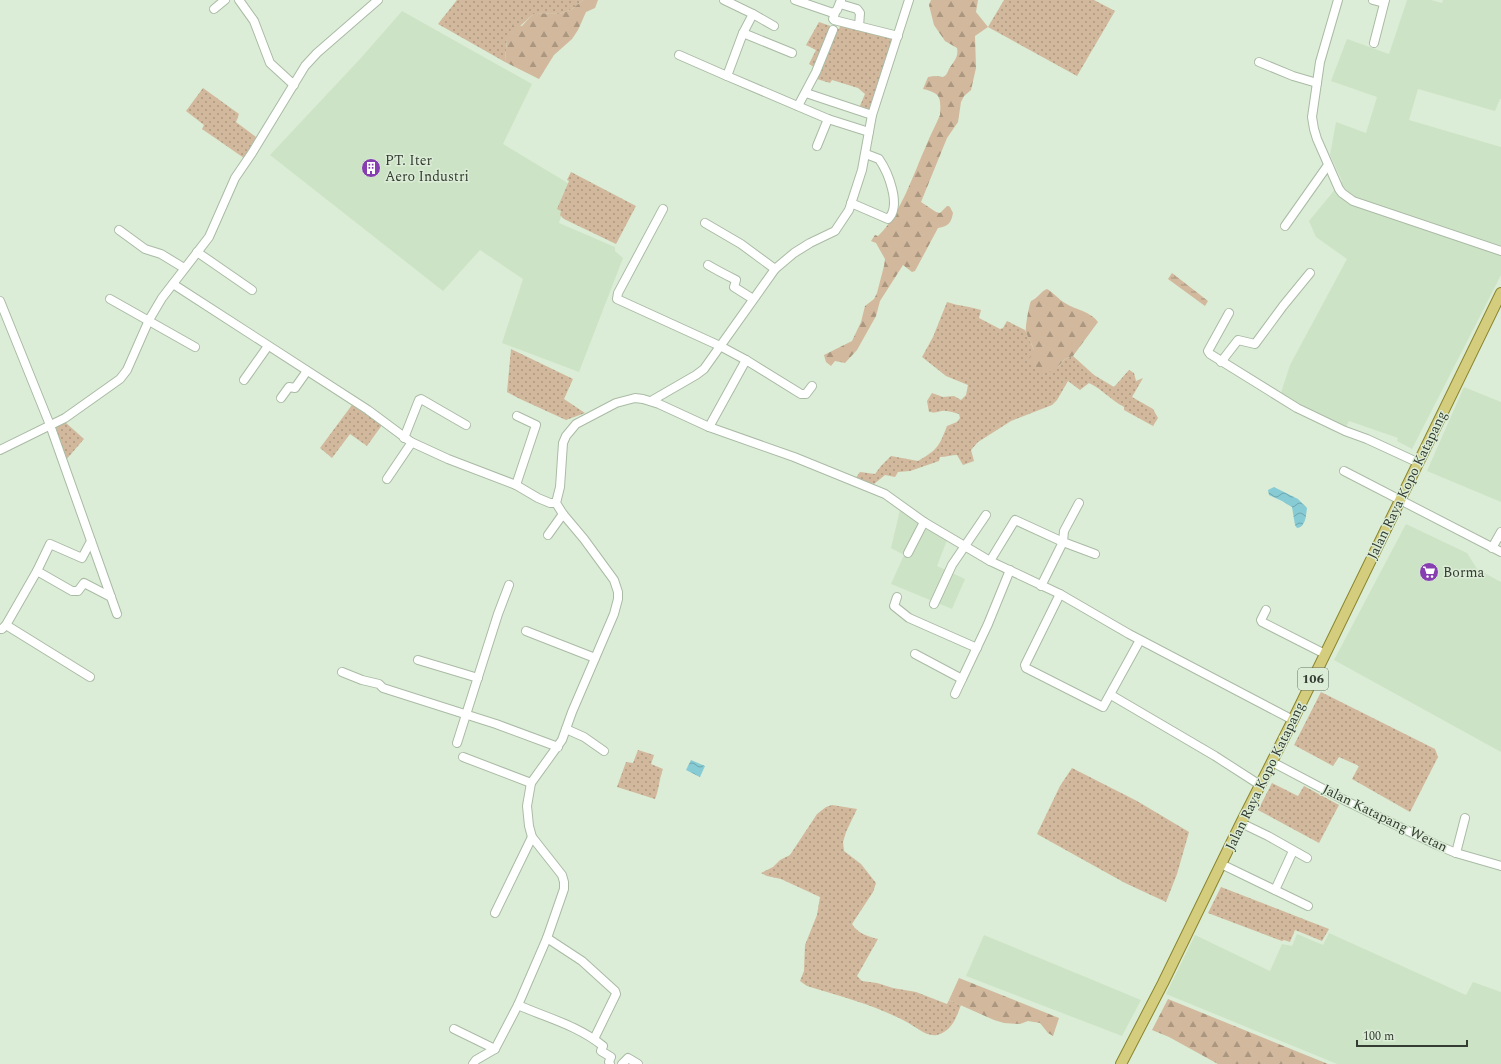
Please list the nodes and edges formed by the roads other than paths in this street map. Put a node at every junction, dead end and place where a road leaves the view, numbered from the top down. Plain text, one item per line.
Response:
1 (225, 0) edge
2 (239, 0) edge
3 (378, 0) edge
4 (724, 0) edge
5 (795, 0) edge
6 (910, 0) edge
7 (1338, 0) edge
8 (1372, 0) edge
9 (840, 2) edge
10 (1385, 2) edge
11 (214, 10) dead end
12 (835, 13) junction
13 (753, 14) junction
14 (774, 26) dead end
15 (859, 26) junction
16 (833, 30) dead end
17 (743, 34) junction
18 (898, 36) junction
19 (1374, 43) dead end
20 (792, 53) dead end
21 (679, 55) dead end
22 (1259, 62) dead end
23 (727, 76) junction
24 (1317, 83) junction
25 (294, 85) junction
26 (806, 93) junction
27 (798, 106) junction
28 (872, 115) junction
29 (828, 119) junction
30 (869, 132) junction
31 (817, 146) dead end
32 (866, 154) junction
33 (1328, 165) junction
34 (851, 203) junction
35 (663, 209) dead end
36 (705, 223) dead end
37 (1285, 226) dead end
38 (119, 230) dead end
39 (1501, 250) edge
40 (197, 252) junction
41 (708, 265) dead end
42 (184, 268) junction
43 (775, 269) junction
44 (1310, 274) dead end
45 (173, 284) junction
46 (252, 290) dead end
47 (1501, 293) edge
48 (110, 299) dead end
49 (753, 299) junction
50 (0, 301) edge
51 (1229, 313) dead end
52 (149, 320) junction
53 (268, 346) junction
54 (720, 346) junction
55 (195, 347) dead end
56 (746, 360) junction
57 (1222, 362) junction
58 (307, 371) junction
59 (244, 380) dead end
60 (812, 386) dead end
61 (281, 398) dead end
62 (651, 401) junction
63 (517, 416) dead end
64 (466, 424) dead end
65 (50, 425) junction
66 (709, 427) junction
67 (407, 440) junction
68 (0, 450) edge
69 (1419, 463) junction
70 (1344, 471) dead end
71 (387, 479) dead end
72 (516, 484) junction
73 (1401, 499) junction
74 (1079, 502) dead end
75 (556, 503) junction
76 (562, 514) junction
77 (986, 515) dead end
78 (924, 522) junction
79 (1501, 532) edge
80 (548, 535) dead end
81 (91, 541) junction
82 (1063, 542) junction
83 (966, 546) junction
84 (1492, 548) junction
85 (1501, 552) edge
86 (908, 553) dead end
87 (1095, 554) dead end
88 (990, 561) junction
89 (1010, 570) junction
90 (37, 571) junction
91 (509, 584) dead end
92 (1042, 586) junction
93 (1060, 594) junction
94 (111, 597) junction
95 (897, 597) dead end
96 (934, 604) dead end
97 (1266, 610) dead end
98 (117, 614) dead end
99 (3, 627) edge
100 (526, 631) dead end
101 (1140, 640) junction
102 (977, 648) junction
103 (915, 654) dead end
104 (1326, 654) junction
105 (595, 658) junction
106 (418, 660) dead end
107 (342, 672) dead end
108 (90, 677) dead end
109 (478, 678) junction
110 (962, 679) junction
111 (954, 694) dead end
112 (1111, 695) junction
113 (465, 715) junction
114 (1293, 720) junction
115 (566, 729) junction
116 (457, 743) dead end
117 (558, 747) junction
118 (604, 751) dead end
119 (463, 757) dead end
120 (1272, 762) junction
121 (531, 783) junction
122 (1260, 785) junction
123 (1465, 818) dead end
124 (1241, 823) junction
125 (532, 837) junction
126 (1293, 851) junction
127 (1456, 853) junction
128 (1306, 858) dead end
129 (1221, 864) junction
130 (1501, 866) edge
131 (1275, 890) junction
132 (1308, 906) dead end
133 (495, 913) dead end
134 (547, 938) junction
135 (518, 1005) junction
136 (454, 1029) dead end
137 (594, 1039) junction
138 (496, 1049) junction
139 (473, 1064) edge
140 (610, 1064) edge
141 (622, 1064) edge
142 (638, 1064) edge
143 (1121, 1064) edge

1 - 11 street
2 - 25 street
3 - 25 street
4 - 13 street
5 - 12 street
6 - 18 street
7 - 24 street
8 - 10 street
9 - 12 street
9 - 15 street
10 - 19 street
12 - 15 street
13 - 14 street
13 - 17 street
15 - 18 street
16 - 26 street
17 - 20 street
17 - 23 street
18 - 28 street
21 - 23 street
22 - 24 street
23 - 27 street
24 - 33 street
25 - 40 street
26 - 27 street
26 - 28 street
27 - 29 street
28 - 30 street
29 - 30 street
29 - 31 street
30 - 32 street
32 - 34 street
32 - 34 street
33 - 37 street
33 - 39 street
34 - 43 street
35 - 54 street
36 - 43 street
38 - 42 street
40 - 42 street
40 - 46 street
41 - 49 street
42 - 45 street
43 - 49 street
44 - 57 street
45 - 52 street
45 - 53 street
47 - 69 main road, Jalan Raya Kopo Katapang / 106
48 - 52 street
49 - 54 street
50 - 65 street
51 - 57 street
52 - 55 street
52 - 65 street
53 - 58 street
53 - 59 street
54 - 56 street
54 - 62 street
56 - 60 street
56 - 66 street
57 - 69 street
58 - 61 street
58 - 67 street
62 - 66 street
62 - 75 street
63 - 72 street
64 - 67 street
65 - 68 street
65 - 81 street
66 - 78 street
67 - 71 street
67 - 72 street
69 - 73 main road, Jalan Raya Kopo Katapang / 106
70 - 73 street
72 - 75 street
73 - 84 street
73 - 104 main road, Jalan Raya Kopo Katapang / 106
74 - 82 street
75 - 76 street
76 - 80 street
76 - 105 street
77 - 83 street
78 - 83 street
78 - 86 street
79 - 84 street
81 - 90 street
81 - 94 street
82 - 87 street
82 - 88 street
82 - 92 street
83 - 88 street
83 - 96 street
84 - 85 street
88 - 89 street
89 - 92 street
89 - 102 street
90 - 94 street
90 - 99 street
91 - 109 street
92 - 93 street
93 - 101 street
93 - 112 street
94 - 98 street
95 - 102 street
97 - 104 street
99 - 108 street
100 - 105 street
101 - 112 street
101 - 114 street
102 - 110 street
103 - 110 street
104 - 114 main road, Jalan Raya Kopo Katapang / 106
105 - 115 street
106 - 109 street
107 - 113 street
109 - 113 street
110 - 111 street
112 - 122 street
113 - 116 street
113 - 117 street
114 - 120 main road, Jalan Raya Kopo Katapang / 106
115 - 117 street
115 - 118 street
117 - 121 street
119 - 121 street
120 - 122 main road, Jalan Raya Kopo Katapang / 106
120 - 127 street, Jalan Katapang Wetan
121 - 125 street
122 - 124 main road, Jalan Raya Kopo Katapang / 106
123 - 127 street
124 - 126 street
124 - 129 main road, Jalan Raya Kopo Katapang / 106
125 - 133 street
125 - 134 street
126 - 128 street
126 - 131 street
127 - 130 street, Jalan Katapang Wetan
129 - 131 street
129 - 143 main road, Jalan Raya Kopo Katapang / 106
131 - 132 street
134 - 135 street
134 - 137 street
135 - 137 street
135 - 138 street
136 - 138 street
137 - 140 street
138 - 139 street
141 - 142 street

